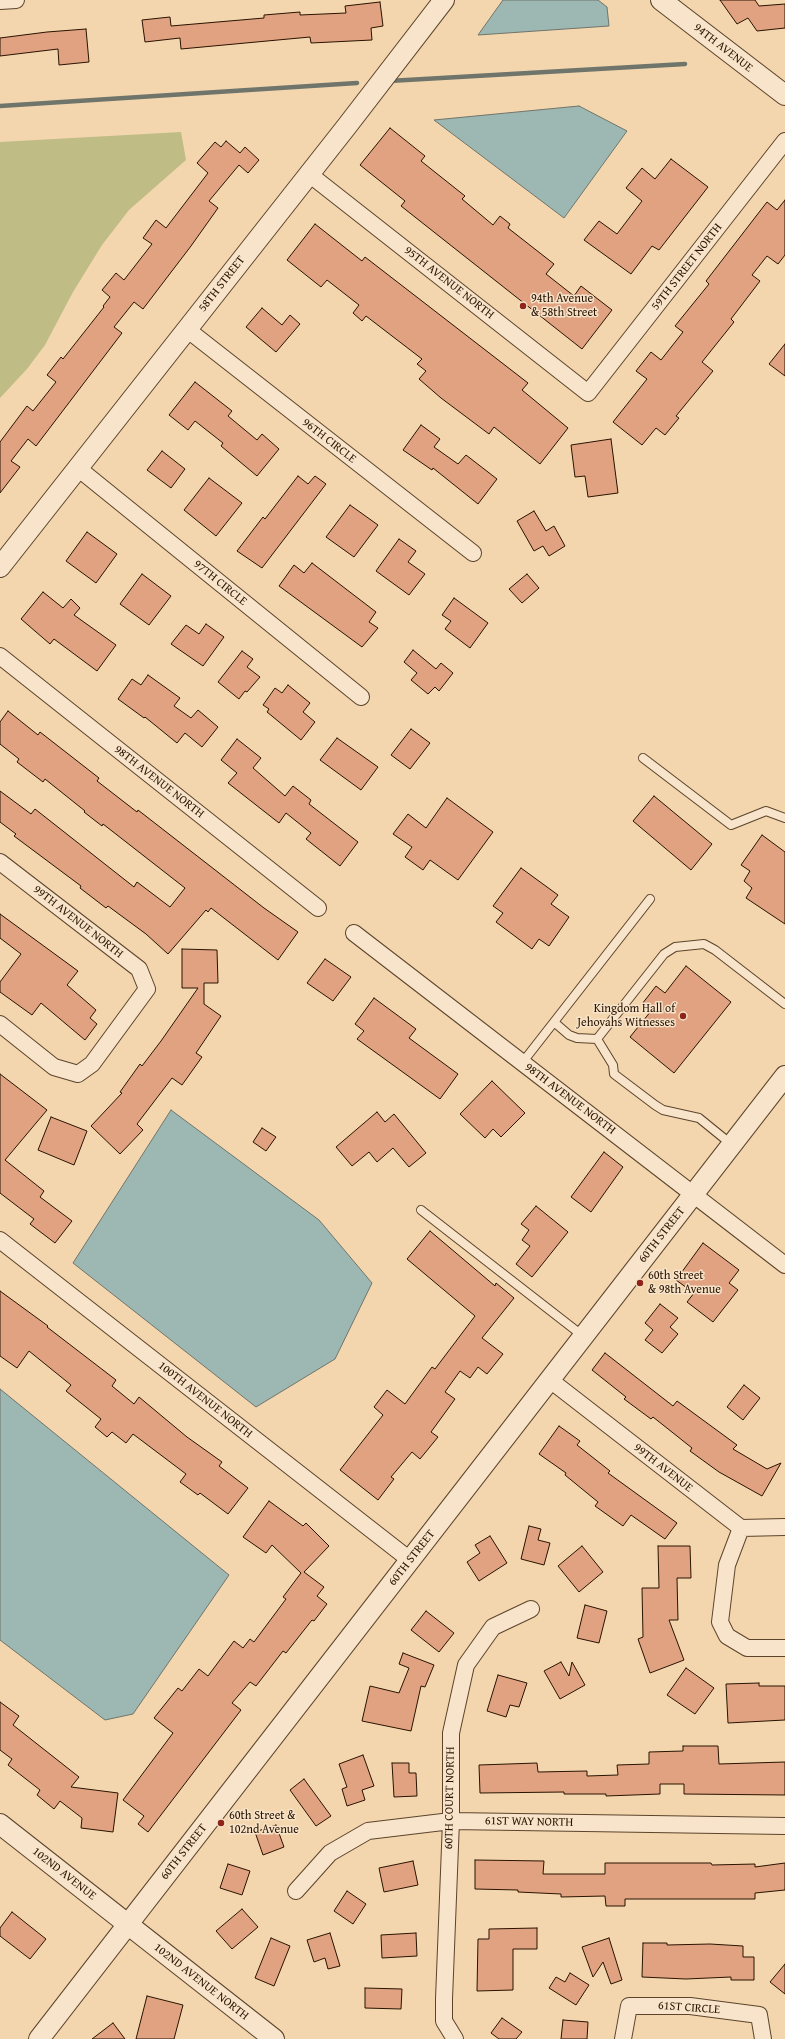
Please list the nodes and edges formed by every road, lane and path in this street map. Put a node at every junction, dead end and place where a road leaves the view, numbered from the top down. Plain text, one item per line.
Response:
1 (16, 0) edge
2 (444, 0) edge
3 (661, 0) edge
4 (0, 1) edge
5 (785, 95) edge
6 (785, 141) edge
7 (310, 174) junction
8 (185, 331) junction
9 (588, 393) joint
10 (79, 469) junction
11 (473, 553) dead end
12 (0, 567) edge
13 (0, 656) edge
14 (361, 697) dead end
15 (643, 758) dead end
16 (785, 818) edge
17 (0, 862) edge
18 (650, 900) dead end
19 (318, 908) dead end
20 (354, 933) dead end
21 (785, 1004) edge
22 (554, 1022) junction
23 (0, 1024) edge
24 (597, 1039) junction
25 (522, 1062) junction
26 (783, 1083) edge
27 (732, 1145) junction
28 (694, 1194) junction
29 (421, 1210) dead end
30 (0, 1240) edge
31 (785, 1265) edge
32 (583, 1337) junction
33 (550, 1380) junction
34 (785, 1527) edge
35 (741, 1528) junction
36 (410, 1560) junction
37 (531, 1609) dead end
38 (785, 1648) edge
39 (451, 1821) junction
40 (0, 1824) edge
41 (785, 1826) edge
42 (296, 1891) dead end
43 (128, 1924) junction
44 (39, 2039) edge
45 (274, 2039) edge
46 (455, 2039) edge
47 (623, 2039) edge
48 (763, 2039) edge

1 - 4 street
2 - 7 street, 58TH STREET
3 - 5 street, 94TH AVENUE
6 - 9 street, 59TH STREET NORTH
7 - 8 street, 58TH STREET
7 - 9 street, 95TH AVENUE NORTH
8 - 10 street, 58TH STREET
8 - 11 street, 96TH CIRCLE
10 - 12 street, 58TH STREET
10 - 14 street, 97TH CIRCLE
13 - 19 street, 98TH AVENUE NORTH
15 - 16 lane
17 - 23 street, 99TH AVENUE NORTH
18 - 22 lane
20 - 25 street, 98TH AVENUE NORTH
21 - 24 lane
22 - 24 lane
22 - 25 lane
24 - 27 lane
25 - 28 street, 98TH AVENUE NORTH
26 - 27 street, 60TH STREET
27 - 28 street, 60TH STREET
28 - 31 street, 98TH AVENUE NORTH
28 - 32 street, 60TH STREET
29 - 32 lane
30 - 36 street, 100TH AVENUE NORTH
32 - 33 street, 60TH STREET
33 - 35 street, 99TH AVENUE
33 - 36 street, 60TH STREET
34 - 35 street
35 - 38 street
36 - 43 street, 60TH STREET
37 - 39 street, 60TH COURT NORTH
39 - 41 street, 61ST WAY NORTH
39 - 42 street, 61ST WAY NORTH
39 - 46 street, 60TH COURT NORTH
40 - 43 street, 102ND AVENUE
43 - 44 street, 60TH STREET
43 - 45 street, 102ND AVENUE NORTH
47 - 48 street, 61ST CIRCLE

